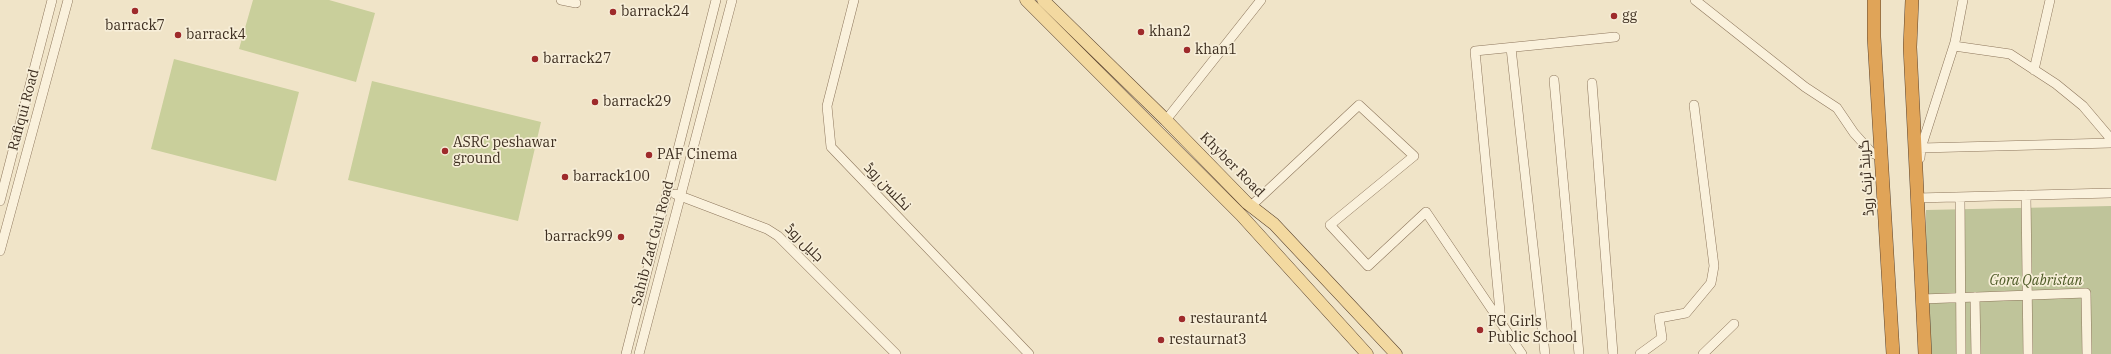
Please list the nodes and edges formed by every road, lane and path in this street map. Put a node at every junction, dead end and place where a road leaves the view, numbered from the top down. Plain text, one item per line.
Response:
1 (52, 0) edge
2 (68, 0) edge
3 (561, 0) edge
4 (716, 0) edge
5 (732, 0) edge
6 (854, 0) edge
7 (1026, 0) edge
8 (1043, 0) edge
9 (1261, 0) edge
10 (1695, 0) edge
11 (1874, 0) edge
12 (1912, 0) edge
13 (1963, 0) edge
14 (2050, 0) edge
15 (576, 3) dead end
16 (1615, 37) dead end
17 (1954, 46) junction
18 (1511, 48) junction
19 (2034, 70) junction
20 (1554, 80) dead end
21 (1592, 83) dead end
22 (1694, 105) dead end
23 (1166, 120) junction
24 (2111, 139) edge
25 (2111, 143) edge
26 (1921, 148) junction
27 (1881, 158) junction
28 (668, 191) junction
29 (2111, 194) edge
30 (679, 196) junction
31 (2026, 196) junction
32 (1960, 197) junction
33 (1917, 198) junction
34 (0, 201) edge
35 (1251, 206) junction
36 (0, 249) edge
37 (2028, 295) junction
38 (1975, 297) junction
39 (1960, 298) junction
40 (1922, 299) junction
41 (1501, 323) junction
42 (1734, 324) dead end
43 (1363, 352) edge
44 (626, 354) edge
45 (639, 354) edge
46 (896, 354) edge
47 (1029, 354) edge
48 (1396, 354) edge
49 (1522, 354) edge
50 (1545, 354) edge
51 (1579, 354) edge
52 (1613, 354) edge
53 (1640, 354) edge
54 (1703, 354) edge
55 (1893, 354) edge
56 (1926, 354) edge
57 (1961, 354) edge
58 (1976, 354) edge
59 (2028, 354) edge
60 (2087, 354) edge

1 - 34 street, Rafiqui Road
2 - 36 street, Rafiqui Road
3 - 15 street
4 - 28 street, Sahib Zad Gul Road
5 - 30 street, Sahib Zad Gul Road
6 - 47 street, نکلسن روڈ
7 - 43 main road, Khyber Road
8 - 23 main road, Khyber Road
9 - 23 street
10 - 27 street
11 - 27 highway, گرینڈ ٹرنک روڈ
12 - 33 highway
13 - 17 street
14 - 19 street
16 - 18 street
17 - 19 street
17 - 26 street
18 - 41 street
18 - 50 street
19 - 24 street
20 - 51 street
21 - 52 street
22 - 53 street
23 - 35 main road, Khyber Road
25 - 26 street
26 - 33 street
27 - 55 highway, گرینڈ ٹرنک روڈ
28 - 30 street, جلیل روڈ
28 - 44 street, Sahib Zad Gul Road
29 - 31 street
30 - 45 street, Sahib Zad Gul Road
30 - 46 street, جلیل روڈ
31 - 32 street
31 - 37 street
32 - 33 street
32 - 39 street
33 - 40 highway
35 - 41 street
35 - 48 main road, Khyber Road
37 - 38 street
37 - 59 street
37 - 60 street
38 - 39 street
38 - 58 street
39 - 40 street
39 - 57 street
40 - 56 highway
41 - 49 street
42 - 54 street

